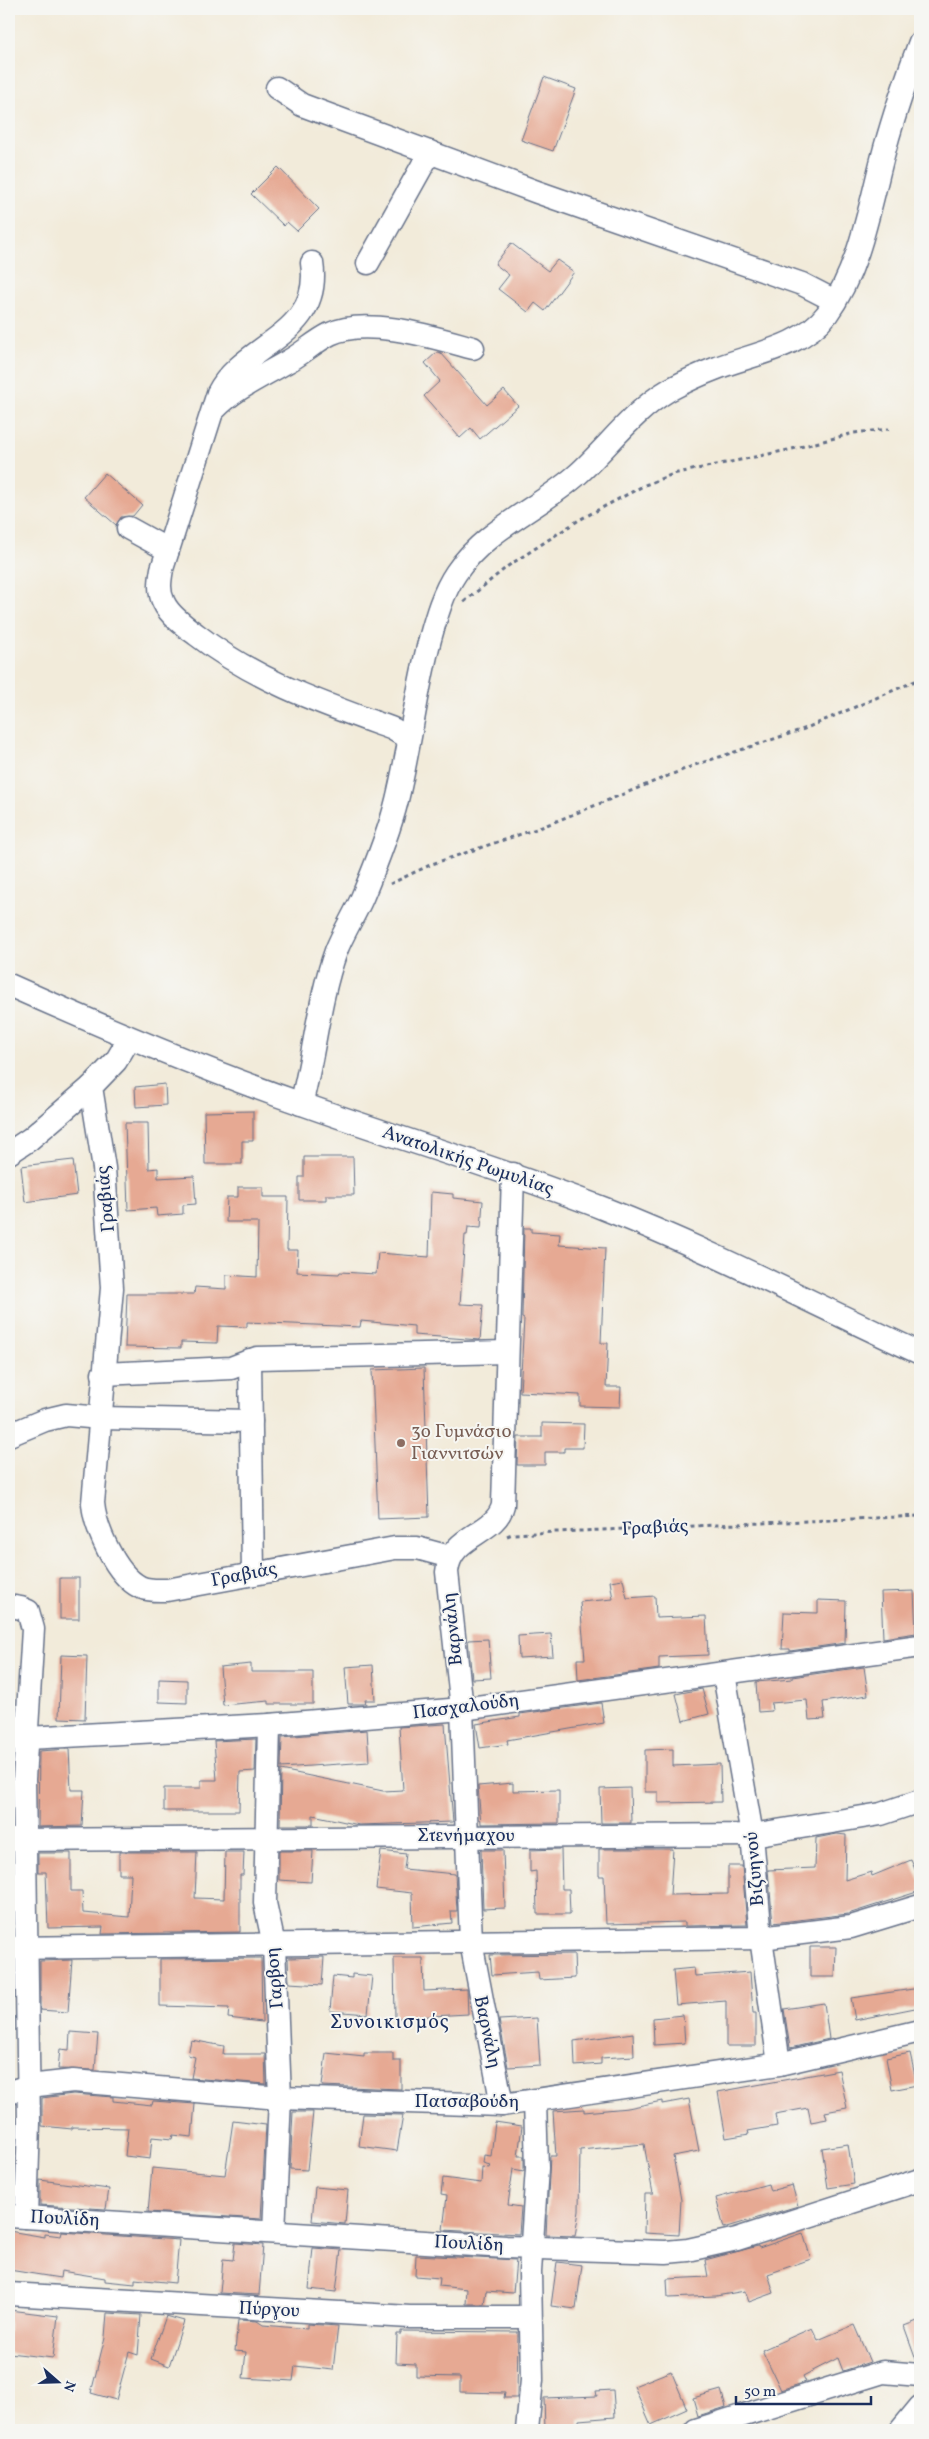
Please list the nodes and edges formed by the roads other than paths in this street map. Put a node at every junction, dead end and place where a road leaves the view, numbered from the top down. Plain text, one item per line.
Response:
1 (920, 42) edge
2 (277, 88) dead end
3 (430, 152) junction
4 (368, 262) dead end
5 (312, 263) dead end
6 (835, 302) junction
7 (473, 348) dead end
8 (211, 412) junction
9 (128, 528) dead end
10 (168, 550) junction
11 (408, 738) junction
12 (9, 985) edge
13 (130, 1039) junction
14 (91, 1087) junction
15 (301, 1104) junction
16 (9, 1153) edge
17 (513, 1174) junction
18 (507, 1352) junction
19 (920, 1353) edge
20 (250, 1360) junction
21 (103, 1374) junction
22 (100, 1418) junction
23 (251, 1421) junction
24 (9, 1435) edge
25 (450, 1557) junction
26 (253, 1574) junction
27 (18, 1609) edge
28 (920, 1646) edge
29 (724, 1674) junction
30 (462, 1709) junction
31 (269, 1725) junction
32 (18, 1738) edge
33 (920, 1801) edge
34 (752, 1834) junction
35 (467, 1836) junction
36 (266, 1838) junction
37 (17, 1840) edge
38 (920, 1906) edge
39 (761, 1938) junction
40 (471, 1942) junction
41 (274, 1945) junction
42 (18, 1948) edge
43 (920, 2031) edge
44 (779, 2064) junction
45 (19, 2089) edge
46 (280, 2098) junction
47 (535, 2101) junction
48 (502, 2105) junction
49 (920, 2180) edge
50 (18, 2217) edge
51 (274, 2232) junction
52 (531, 2248) junction
53 (9, 2294) edge
54 (530, 2317) junction
55 (920, 2375) edge
56 (920, 2407) edge
57 (527, 2430) edge
58 (696, 2430) edge
59 (900, 2430) edge

1 - 6 street
2 - 3 street
3 - 4 street
3 - 6 street
5 - 8 street
6 - 11 street
7 - 8 street
8 - 10 street
9 - 10 street
10 - 11 street
11 - 15 street
12 - 13 street, Ανατολικής Ρωμυλίας
13 - 14 street
13 - 15 street, Ανατολικής Ρωμυλίας
14 - 16 street
14 - 21 street, Γραβιάς
15 - 17 street, Ανατολικής Ρωμυλίας
17 - 18 street
17 - 19 street, Ανατολικής Ρωμυλίας
18 - 20 street
18 - 25 street
20 - 21 street
20 - 23 street
21 - 22 street, Γραβιάς
22 - 23 street
22 - 24 street
22 - 26 street, Γραβιάς
23 - 26 street
25 - 26 street, Γραβιάς
25 - 30 street, Βαρνάλη
27 - 32 street
28 - 29 street, Πασχαλούδη
29 - 30 street, Πασχαλούδη
29 - 34 street, Βιζυηνού
30 - 31 street, Πασχαλούδη
30 - 35 street, Βαρνάλη
31 - 32 street, Πασχαλούδη
31 - 36 street, Γαρβοη
32 - 37 street
33 - 34 street, Στενήμαχου
34 - 35 street, Στενήμαχου
34 - 39 street, Βιζυηνού
35 - 36 street, Στενήμαχου
35 - 40 street, Βαρνάλη
36 - 37 street, Στενήμαχου
36 - 41 street, Γαρβοη
37 - 42 street
38 - 39 street
39 - 40 street
39 - 44 street, Βιζυηνού
40 - 41 street
40 - 48 street, Βαρνάλη
41 - 42 street
41 - 46 street, Γαρβοη
42 - 45 street
43 - 44 street, Πατσαβούδη
44 - 47 street, Πατσαβούδη
45 - 46 street, Πατσαβούδη
45 - 50 street
46 - 48 street, Πατσαβούδη
46 - 51 street, Γαρβοη
47 - 48 street, Πατσαβούδη
47 - 52 street
49 - 52 street, Πουλίδη
50 - 51 street, Πουλίδη
51 - 52 street, Πουλίδη
52 - 54 street
53 - 54 street, Πύργου
54 - 57 street
55 - 58 street
56 - 59 street

